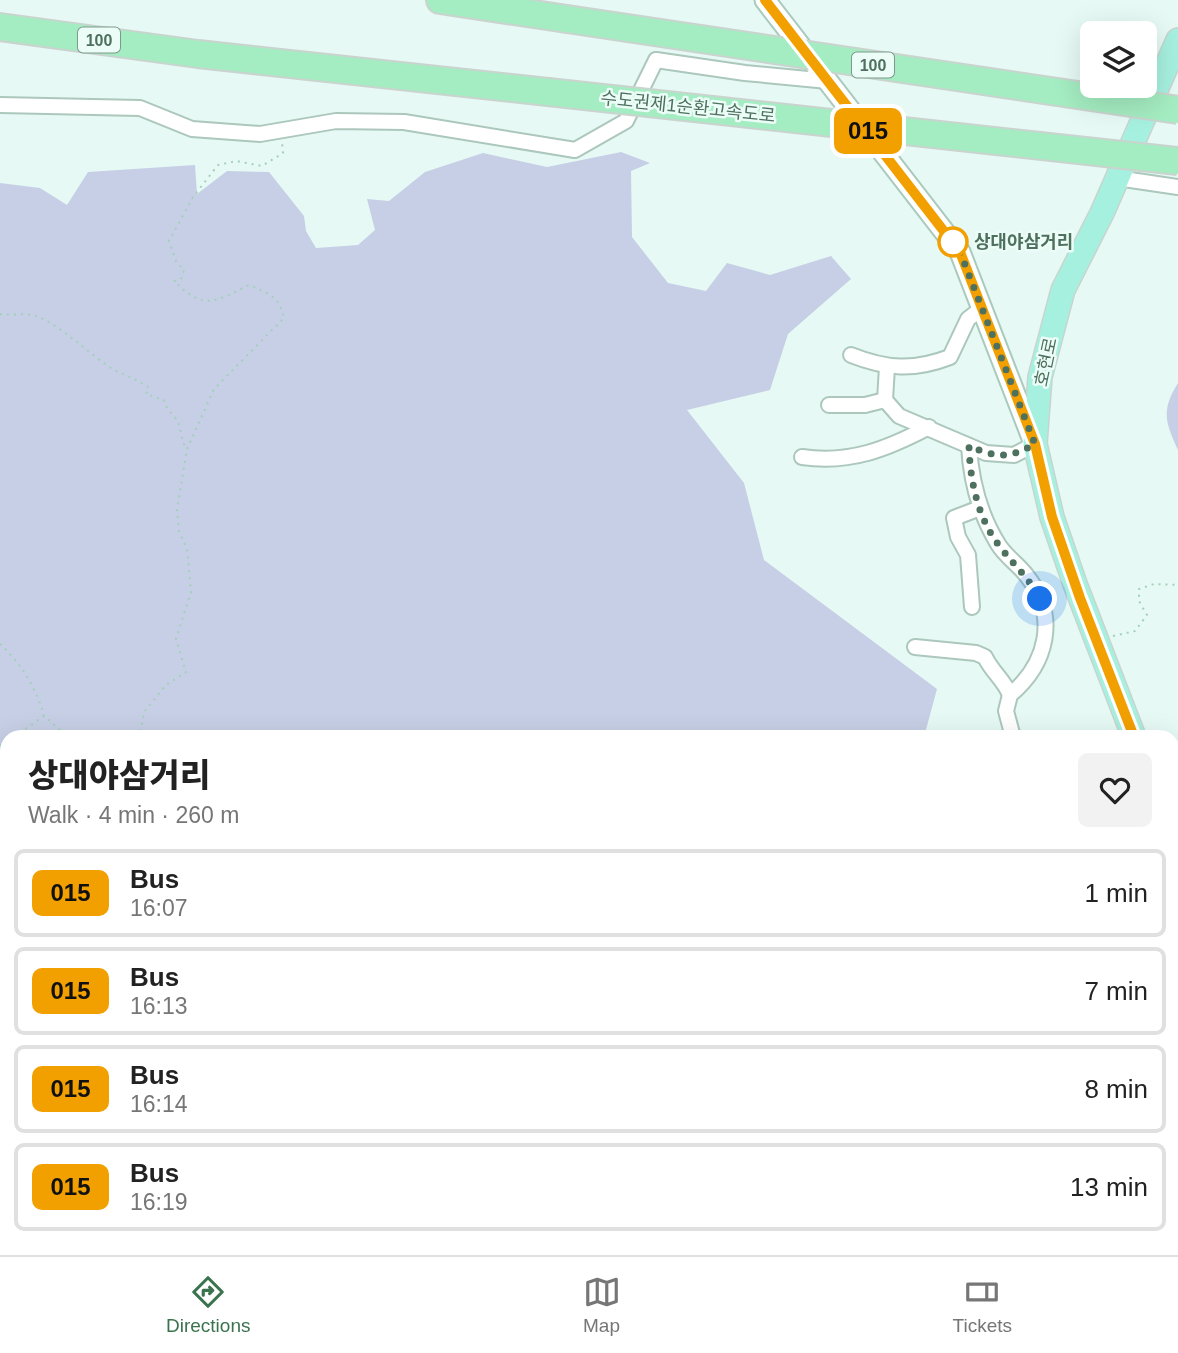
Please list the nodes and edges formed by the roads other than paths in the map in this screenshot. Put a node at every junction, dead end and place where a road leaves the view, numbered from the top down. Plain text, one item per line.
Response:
1 (440, 0) edge
2 (765, 0) edge
3 (0, 27) edge
4 (1178, 40) edge
5 (0, 43) edge
6 (198, 54) junction
7 (828, 81) junction
8 (0, 105) edge
9 (1178, 110) edge
10 (1178, 161) edge
11 (1117, 178) junction
12 (1178, 187) edge
13 (982, 308) junction
14 (851, 355) dead end
15 (887, 367) junction
16 (885, 400) junction
17 (829, 405) dead end
18 (929, 427) junction
19 (1035, 444) junction
20 (969, 446) junction
21 (802, 457) dead end
22 (980, 509) junction
23 (972, 607) dead end
24 (915, 647) dead end
25 (1010, 695) junction
26 (1011, 730) edge
27 (1131, 730) edge

1 - 9 highway, 100, bridge
2 - 7 street
3 - 6 highway, 수도권제1순환고속도로 / 100
4 - 11 main road, 호현로
5 - 6 highway, 수도권제1순환고속도로 / 100
6 - 10 highway, 수도권제1순환고속도로 / 100, bridge
7 - 8 street
7 - 13 street
11 - 12 street
11 - 19 main road, 호현로
13 - 15 street
13 - 19 street
14 - 15 street
15 - 16 street
16 - 17 street
16 - 18 street
18 - 20 street
18 - 21 street
19 - 20 street
19 - 27 main road, 호현로
20 - 22 street
22 - 23 street
22 - 25 street
24 - 25 street
25 - 26 street

